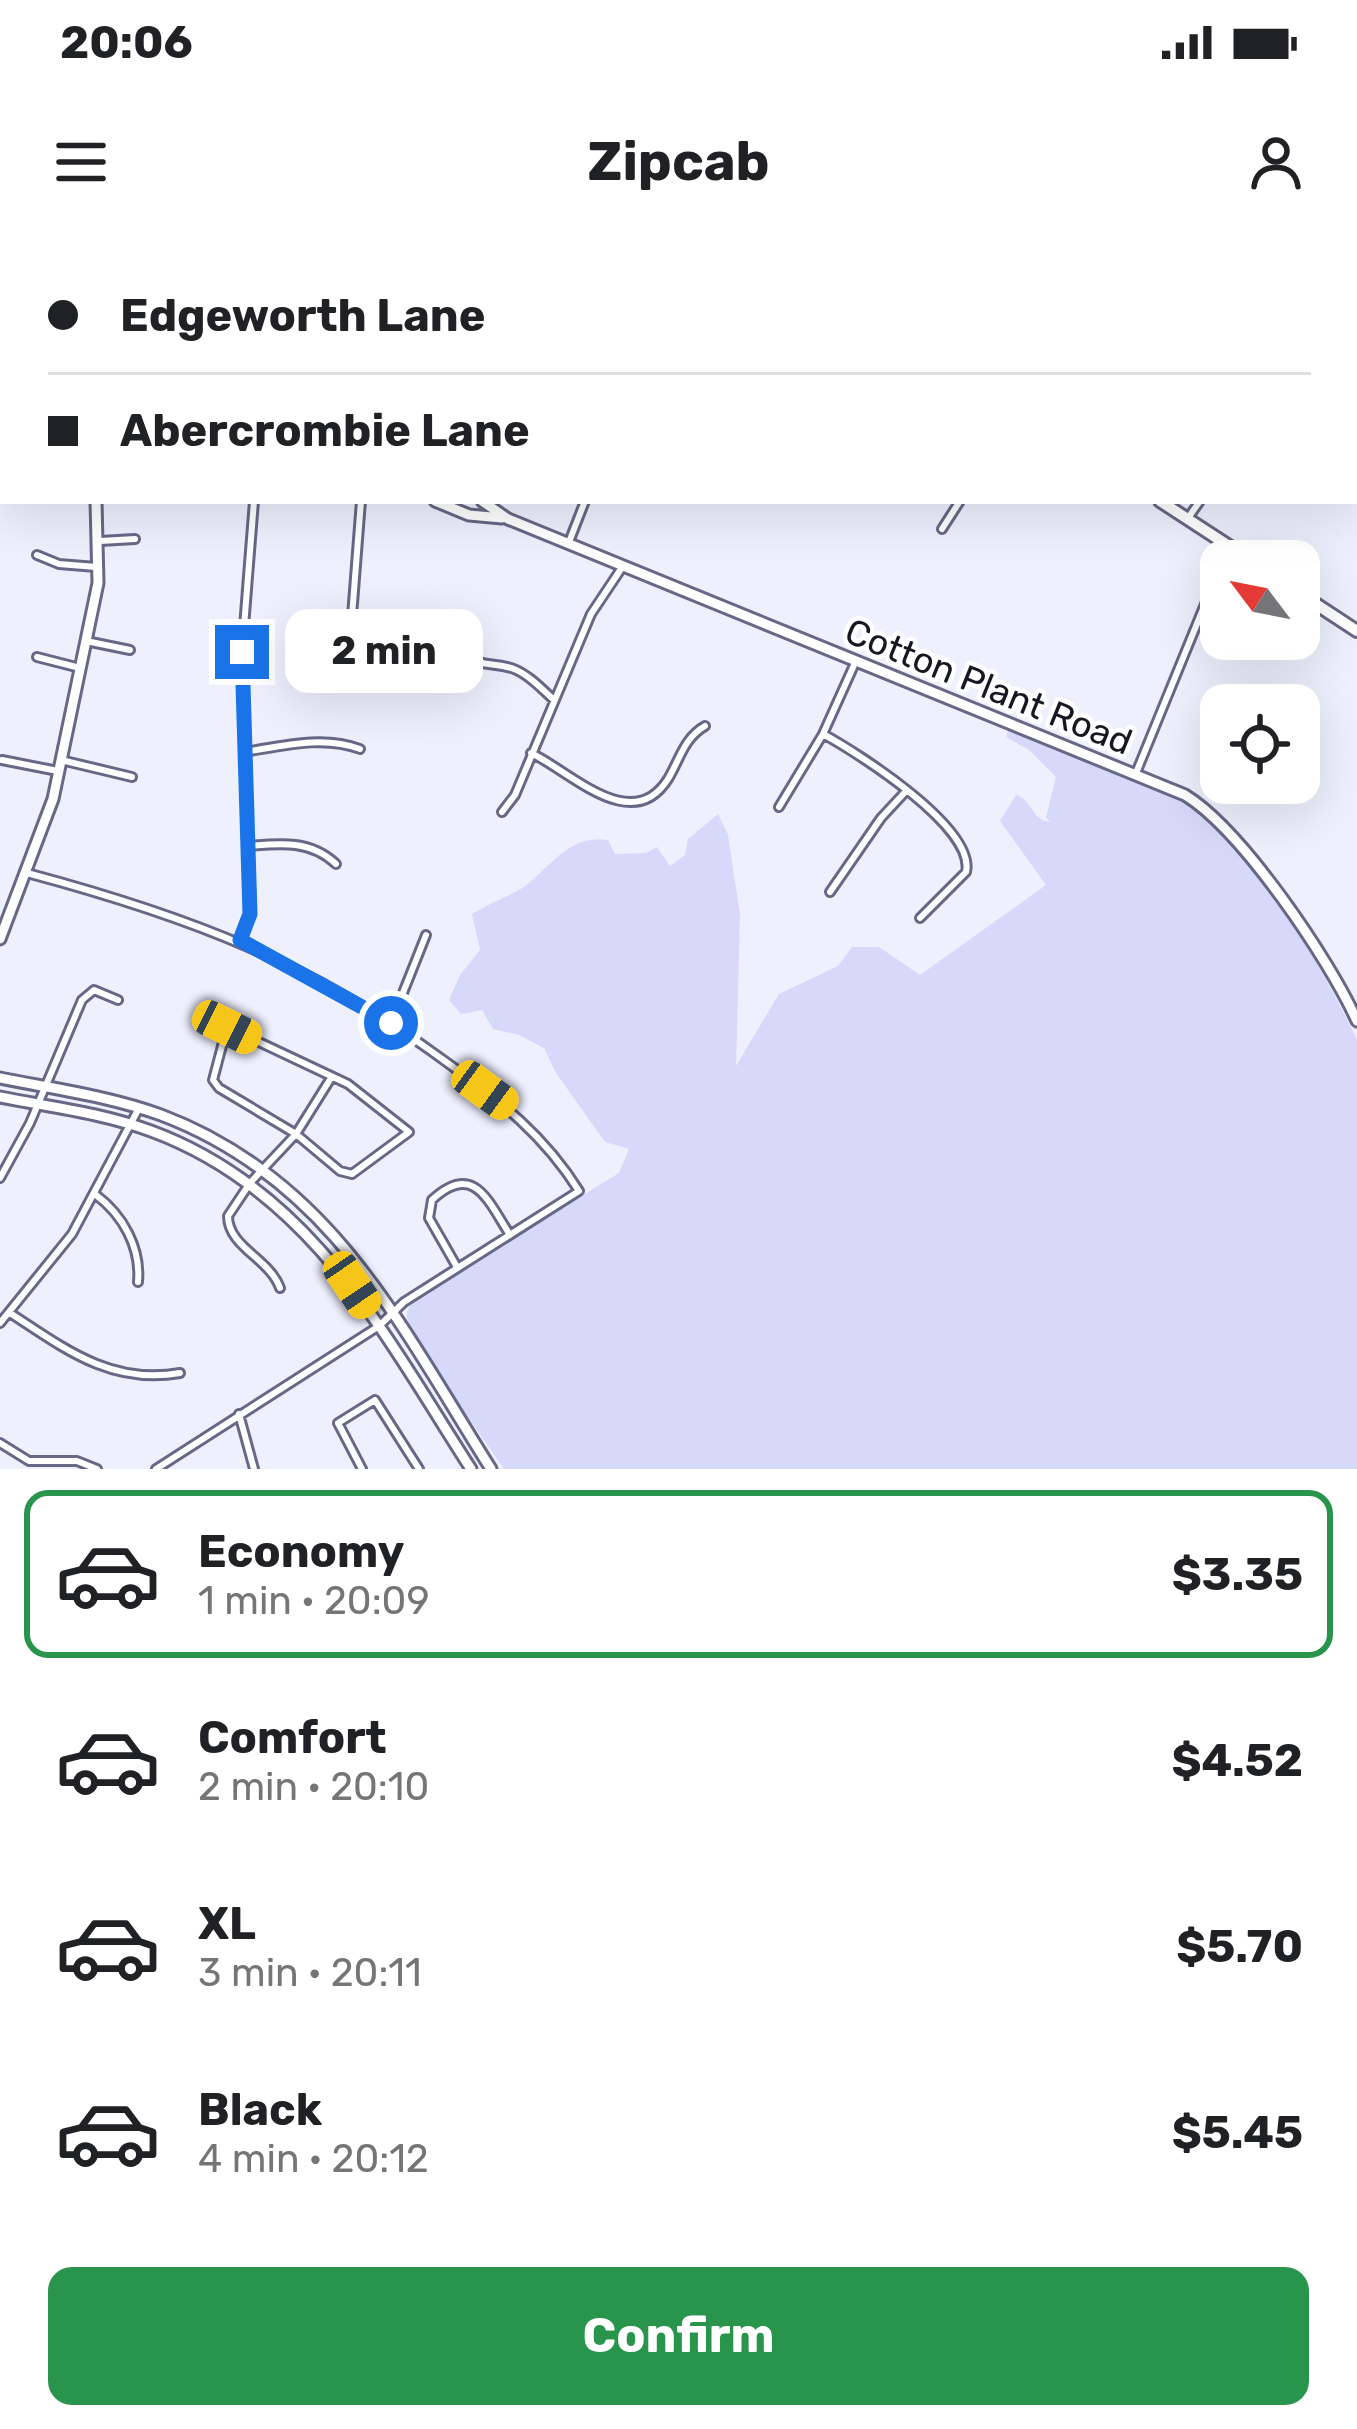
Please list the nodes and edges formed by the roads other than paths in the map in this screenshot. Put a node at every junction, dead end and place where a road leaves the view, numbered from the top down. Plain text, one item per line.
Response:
1 (96, 504) edge
2 (254, 504) edge
3 (361, 504) edge
4 (442, 504) edge
5 (487, 504) edge
6 (584, 504) edge
7 (957, 504) edge
8 (1165, 504) edge
9 (1198, 504) edge
10 (508, 518) junction
11 (1188, 519) junction
12 (942, 529) dead end
13 (135, 539) dead end
14 (1221, 540) edge
15 (100, 541) junction
16 (568, 543) junction
17 (37, 555) dead end
18 (623, 566) junction
19 (99, 567) junction
20 (1320, 606) edge
21 (1200, 616) edge
22 (351, 629) dead end
23 (1357, 631) edge
24 (466, 635) dead end
25 (86, 641) junction
26 (130, 650) dead end
27 (37, 657) dead end
28 (856, 663) junction
29 (80, 668) junction
30 (554, 700) junction
31 (705, 726) dead end
32 (823, 734) junction
33 (360, 749) dead end
34 (244, 752) junction
35 (531, 753) junction
36 (2, 760) edge
37 (60, 766) junction
38 (1136, 772) junction
39 (132, 777) dead end
40 (907, 790) junction
41 (779, 807) dead end
42 (502, 812) dead end
43 (248, 845) junction
44 (336, 864) dead end
45 (27, 873) junction
46 (830, 892) dead end
47 (920, 918) dead end
48 (3, 924) edge
49 (426, 935) dead end
50 (0, 939) edge
51 (240, 940) junction
52 (118, 1000) dead end
53 (1357, 1021) edge
54 (391, 1023) junction
55 (0, 1078) edge
56 (331, 1078) junction
57 (46, 1088) junction
58 (0, 1097) edge
59 (39, 1105) junction
60 (139, 1108) junction
61 (131, 1124) junction
62 (296, 1134) junction
63 (262, 1169) junction
64 (0, 1178) edge
65 (250, 1183) junction
66 (96, 1195) junction
67 (510, 1234) junction
68 (458, 1267) junction
69 (138, 1282) dead end
70 (280, 1288) dead end
71 (10, 1313) junction
72 (393, 1315) junction
73 (0, 1323) edge
74 (380, 1326) junction
75 (180, 1373) dead end
76 (239, 1414) junction
77 (0, 1443) edge
78 (97, 1469) edge
79 (156, 1469) edge
80 (254, 1469) edge
81 (362, 1469) edge
82 (419, 1469) edge
83 (471, 1469) edge
84 (491, 1469) edge

1 - 15 street
2 - 34 street
3 - 22 street
4 - 10 street, Cotton Plant Road
5 - 10 street, Cotton Plant Road
6 - 16 street
7 - 12 street
8 - 11 main road
9 - 11 street
10 - 16 street, Cotton Plant Road
11 - 14 main road
13 - 15 street
15 - 19 street
16 - 18 street, Cotton Plant Road
17 - 19 street
18 - 28 street, Cotton Plant Road
18 - 30 street
19 - 25 street
20 - 23 main road
21 - 38 street
24 - 30 street
25 - 26 street
25 - 29 street
27 - 29 street
28 - 32 street
28 - 38 street, Cotton Plant Road
29 - 37 street
30 - 35 street
31 - 35 street
32 - 40 street
32 - 41 street
33 - 34 street
34 - 43 street
35 - 42 street
36 - 37 street
37 - 39 street
37 - 45 street
38 - 53 street, Cotton Plant Road
40 - 46 street
40 - 47 street
43 - 44 street
43 - 51 street
45 - 48 street
45 - 51 street
48 - 50 street
49 - 54 street
51 - 54 street
52 - 57 street
54 - 67 street
55 - 57 street
56 - 62 street
56 - 62 street
56 - 62 street
57 - 59 street
57 - 60 street
58 - 59 street
59 - 61 street
59 - 64 street
60 - 61 street
60 - 63 street
61 - 65 street
61 - 66 street
62 - 63 street
63 - 65 street
63 - 72 street
65 - 70 street
65 - 74 street
66 - 69 street
66 - 71 street
67 - 68 street
67 - 68 street
68 - 72 street
71 - 73 street
71 - 75 street
72 - 74 street
72 - 84 street
74 - 76 street
74 - 83 street
76 - 79 street
76 - 80 street
77 - 78 street
81 - 82 street

